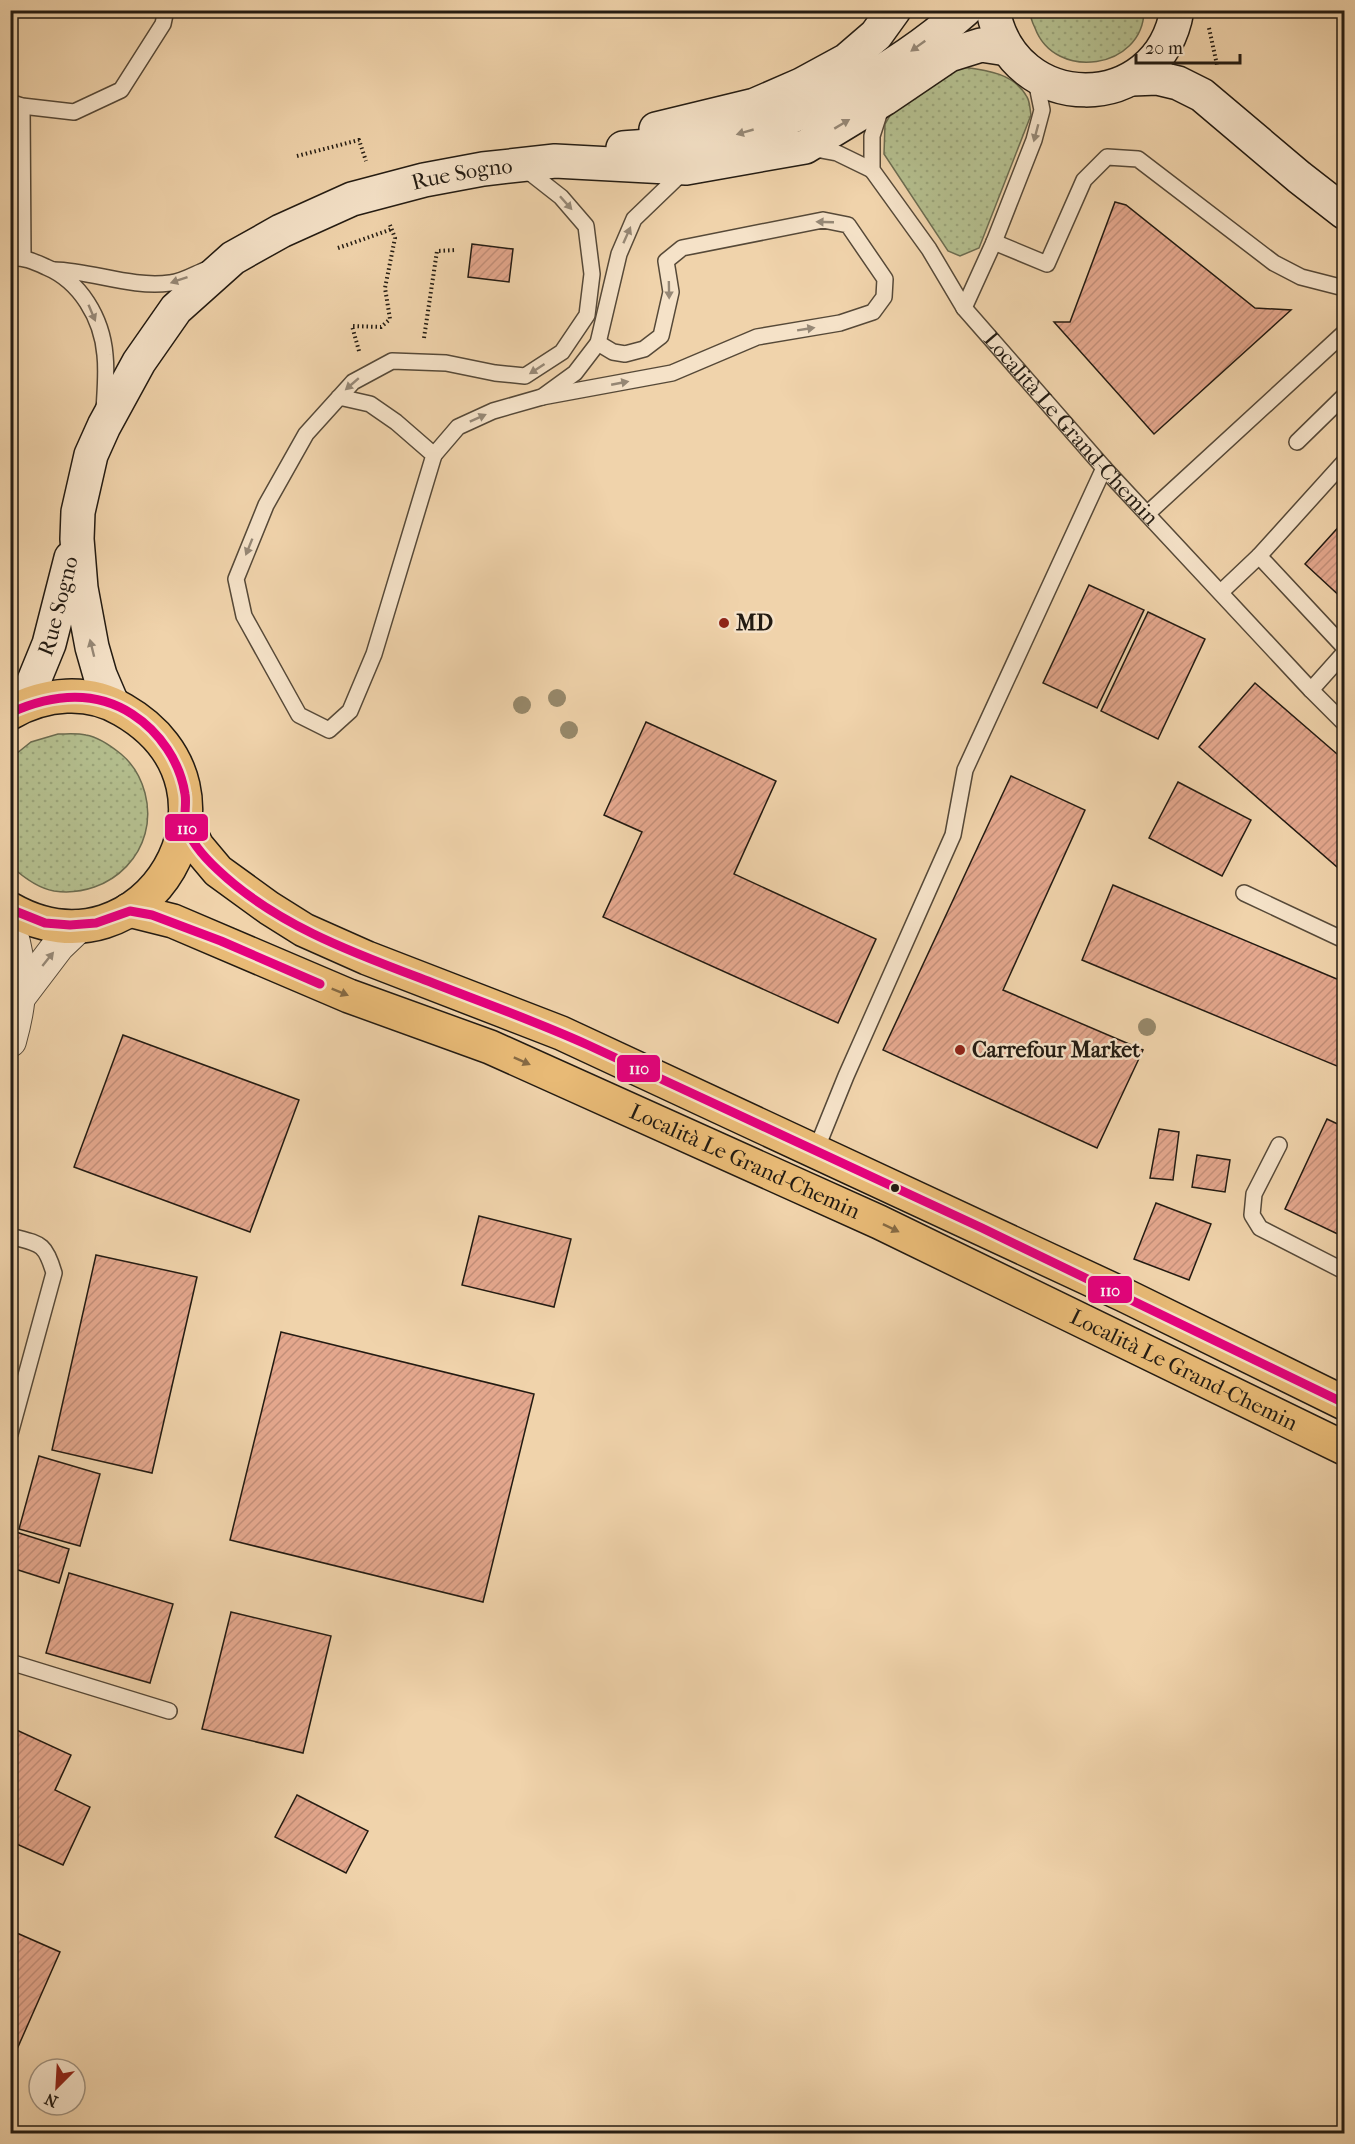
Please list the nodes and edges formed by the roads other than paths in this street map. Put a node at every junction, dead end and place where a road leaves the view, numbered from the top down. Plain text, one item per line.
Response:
1 (166, 10) edge
2 (894, 10) edge
3 (965, 10) edge
4 (993, 10) edge
5 (1175, 19) edge
6 (1007, 49) junction
7 (1035, 76) junction
8 (1131, 79) junction
9 (1202, 95) junction
10 (884, 99) junction
11 (16, 104) edge
12 (805, 147) junction
13 (591, 151) junction
14 (555, 161) junction
15 (521, 166) junction
16 (686, 168) junction
17 (872, 170) junction
18 (1344, 212) edge
19 (994, 242) junction
20 (17, 257) edge
21 (233, 258) junction
22 (54, 270) junction
23 (1344, 288) edge
24 (964, 309) junction
25 (1344, 333) edge
26 (598, 343) junction
27 (1344, 396) edge
28 (339, 397) junction
29 (542, 397) junction
30 (104, 426) junction
31 (1297, 442) dead end
32 (434, 455) junction
33 (1344, 462) edge
34 (1104, 468) junction
35 (1147, 514) junction
36 (77, 539) junction
37 (1258, 556) junction
38 (1221, 592) junction
39 (1344, 647) edge
40 (1344, 653) edge
41 (1311, 690) junction
42 (112, 703) junction
43 (17, 709) edge
44 (1344, 723) edge
45 (186, 824) junction
46 (1244, 893) dead end
47 (10, 909) edge
48 (129, 910) junction
49 (79, 926) junction
50 (10, 928) edge
51 (1344, 940) edge
52 (20, 996) junction
53 (10, 1041) edge
54 (1279, 1144) dead end
55 (816, 1150) junction
56 (10, 1236) edge
57 (1344, 1271) edge
58 (1344, 1403) edge
59 (10, 1434) edge
60 (1344, 1448) edge
61 (10, 1662) edge
62 (169, 1711) dead end

1 - 11 lane
2 - 13 street
3 -> 13 street
4 - 6 street
5 - 8 street
5 - 9 street
6 - 7 street
6 - 10 street, Rue Sogno
7 - 8 street
7 -> 19 lane
8 - 9 street
9 - 18 street
12 -> 10 street, Rue Sogno
10 - 17 lane
11 - 20 lane
12 - 16 street, Rue Sogno
12 - 17 lane
13 - 14 street
14 - 15 street, Rue Sogno
14 - 16 street, Rue Sogno
15 - 21 street, Rue Sogno
15 -> 28 lane
26 -> 16 lane
17 - 24 lane, Località Le Grand-Chemin
19 - 23 lane
19 - 24 lane
20 - 22 lane
21 -> 22 lane
21 - 30 street, Rue Sogno
22 -> 30 lane
24 - 34 lane, Località Le Grand-Chemin
25 - 35 lane
26 - 29 lane
29 -> 26 lane
27 - 31 lane
28 - 32 lane
28 -> 32 lane
32 -> 29 lane
30 - 36 street, Rue Sogno
33 - 37 lane
34 - 35 lane, Località Le Grand-Chemin
34 - 55 lane
35 - 38 lane, Località Le Grand-Chemin
42 -> 36 street, Rue Sogno
36 - 43 street, Rue Sogno
37 - 38 lane
37 - 39 lane
38 - 41 lane, Località Le Grand-Chemin
40 - 41 lane
41 - 44 lane, Località Le Grand-Chemin
42 - 43 main road, Località Le Grand-Chemin
42 - 45 main road, Località Le Grand-Chemin
45 - 48 main road, Località Le Grand-Chemin
45 - 55 main road, Località Le Grand-Chemin
46 - 51 lane
47 - 49 main road, Località Le Grand-Chemin
48 - 49 main road, Località Le Grand-Chemin
48 -> 60 main road, Località Le Grand-Chemin
52 -> 49 street
50 - 52 street
52 - 53 street
54 - 57 lane
55 - 58 main road, Località Le Grand-Chemin
56 - 59 lane
61 - 62 lane

